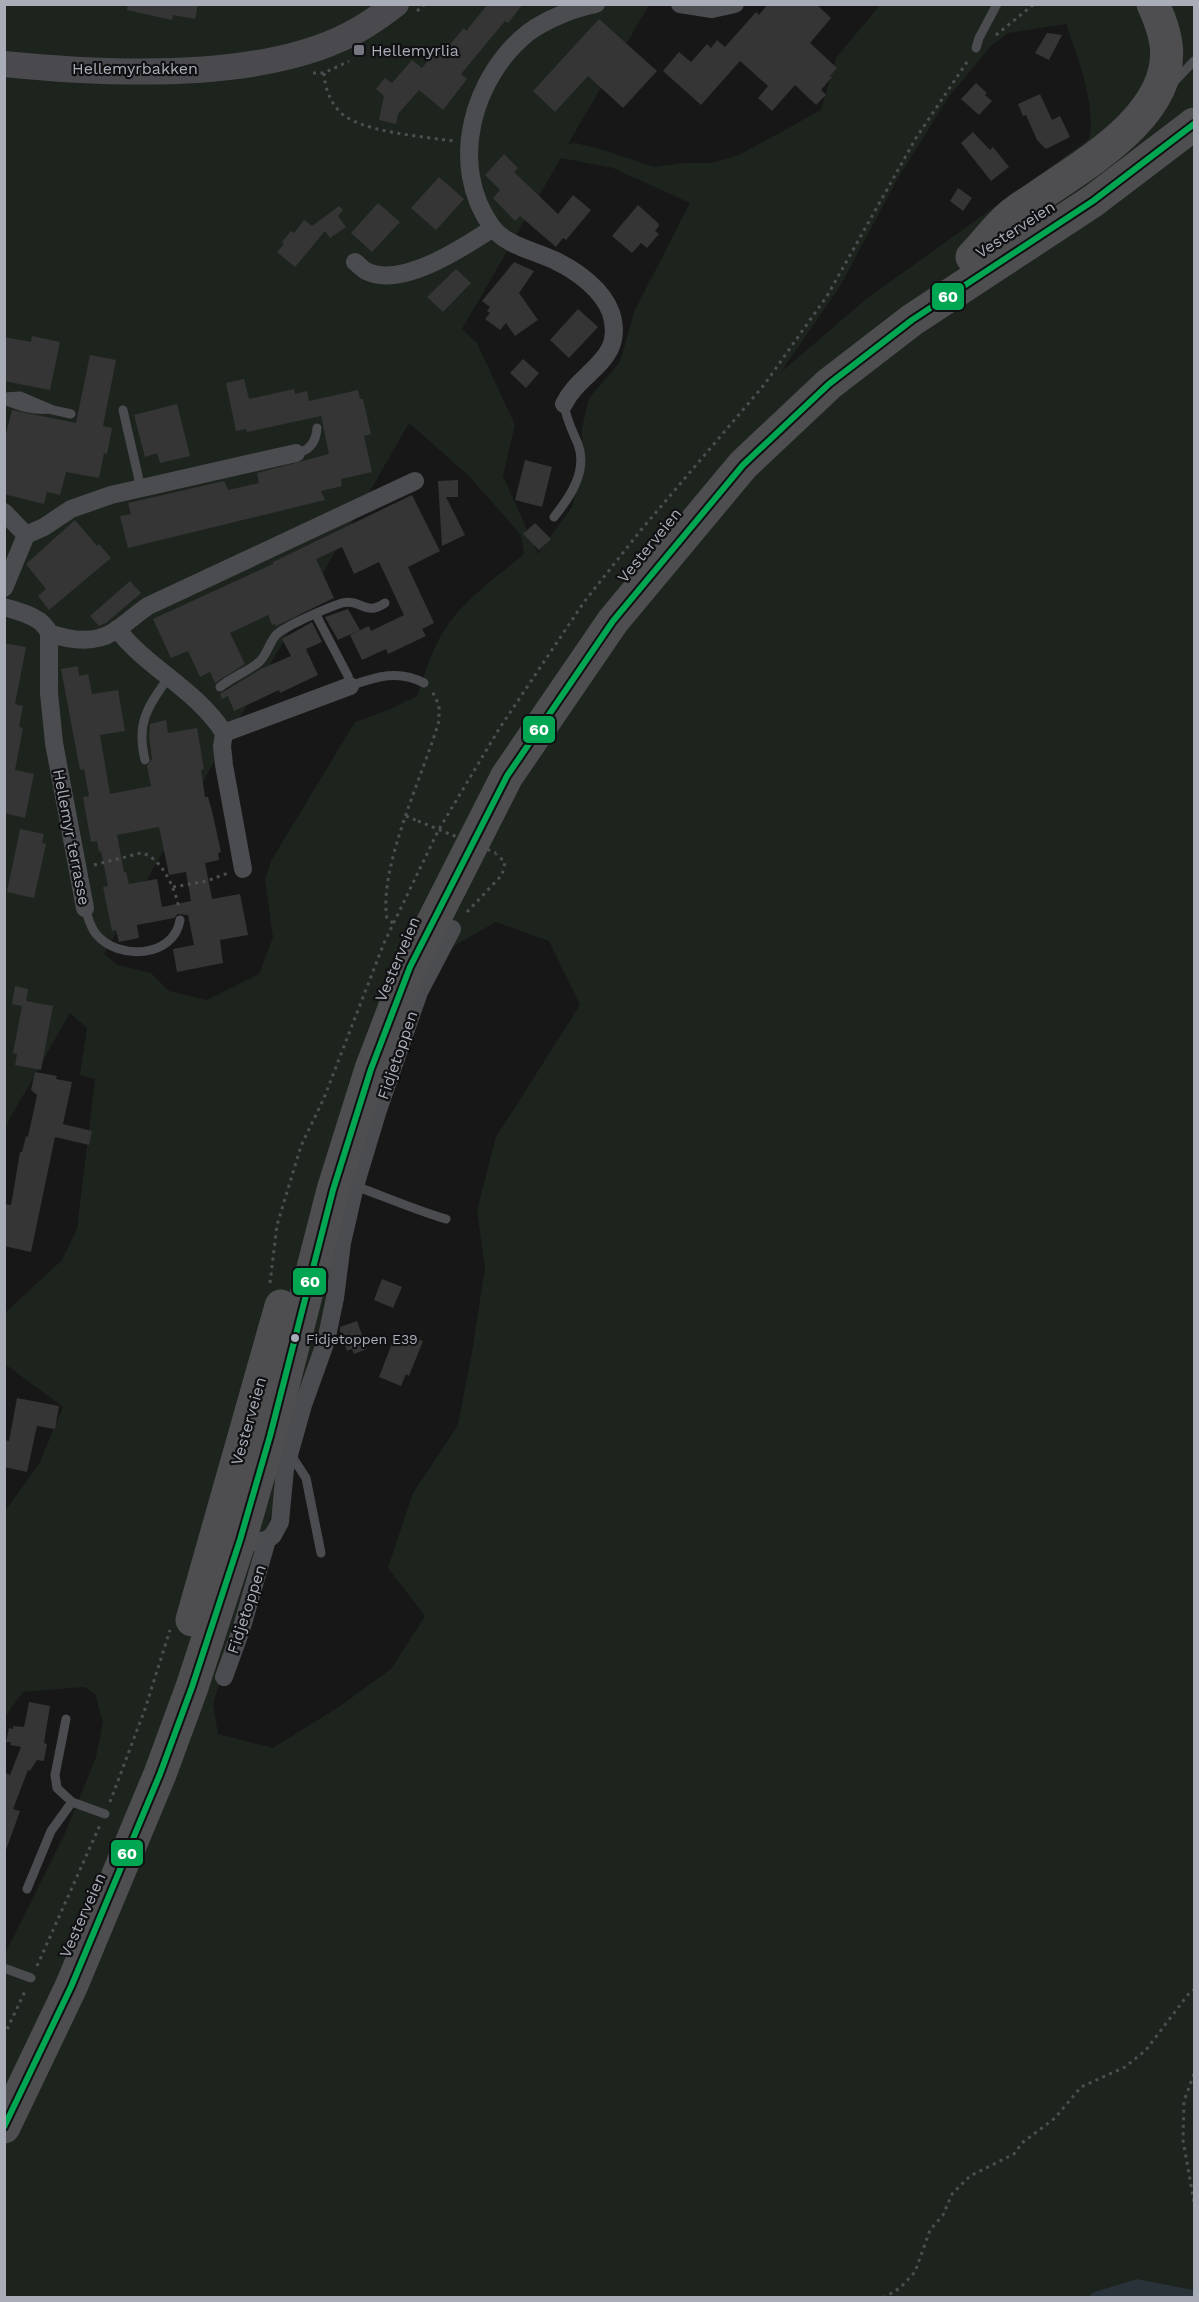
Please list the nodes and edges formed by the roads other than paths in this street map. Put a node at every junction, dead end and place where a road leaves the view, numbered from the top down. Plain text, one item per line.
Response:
1 (396, 4) edge
2 (596, 4) edge
3 (735, 4) edge
4 (997, 4) edge
5 (1153, 4) edge
6 (683, 5) edge
7 (976, 48) road end
8 (1194, 61) edge
9 (4, 64) edge
10 (1194, 98) edge
11 (1142, 114) junction
12 (1194, 124) edge
13 (1194, 141) edge
14 (1093, 201) junction
15 (493, 228) junction
16 (972, 257) junction
17 (355, 262) dead end
18 (4, 399) edge
19 (564, 404) joint
20 (123, 410) dead end
21 (71, 414) dead end
22 (317, 428) dead end
23 (296, 453) joint
24 (415, 481) dead end
25 (144, 488) junction
26 (4, 512) edge
27 (554, 517) dead end
28 (26, 535) junction
29 (4, 588) edge
30 (385, 603) dead end
31 (4, 608) edge
32 (316, 615) junction
33 (117, 629) junction
34 (49, 633) junction
35 (168, 678) junction
36 (424, 683) road end
37 (350, 686) junction
38 (220, 687) dead end
39 (224, 733) junction
40 (145, 760) dead end
41 (238, 870) road end
42 (85, 908) joint
43 (180, 920) road end
44 (452, 929) road end
45 (355, 1186) junction
46 (446, 1219) dead end
47 (289, 1452) junction
48 (241, 1537) junction
49 (321, 1554) dead end
50 (224, 1677) dead end
51 (66, 1719) dead end
52 (72, 1802) junction
53 (105, 1815) road end
54 (27, 1889) dead end
55 (4, 1968) edge
56 (31, 1978) road end
57 (4, 2085) edge
58 (4, 2127) edge

1 - 9 street, Hellemyrbakken
2 - 15 street
3 - 6 street
4 - 7 lane
5 - 11 highway
8 - 11 lane
10 - 16 highway, Vesterveien
11 - 16 highway
12 - 14 highway, Vesterveien
13 - 14 highway
14 - 48 highway, Vesterveien
15 - 17 street
15 - 19 street
16 - 48 highway, Vesterveien
18 - 21 lane
19 - 27 lane
20 - 25 lane
22 - 23 lane
23 - 25 street
24 - 33 street
25 - 28 street
26 - 28 street
28 - 29 street
30 - 32 lane
31 - 34 street
32 - 37 lane
32 - 38 lane
33 - 34 street
33 - 35 street
34 - 42 street, Hellemyr terrasse
35 - 39 street
35 - 40 lane
36 - 37 lane
37 - 39 street
39 - 41 street
42 - 43 lane, Hellemyr terrasse
44 - 45 street, Fidjetoppen
45 - 46 lane
45 - 47 street, Fidjetoppen
47 - 48 street, Fidjetoppen
47 - 49 lane
48 - 50 street, Fidjetoppen
48 - 57 highway, Vesterveien
48 - 58 highway, Vesterveien
51 - 52 lane
52 - 53 lane
52 - 54 lane
55 - 56 lane

